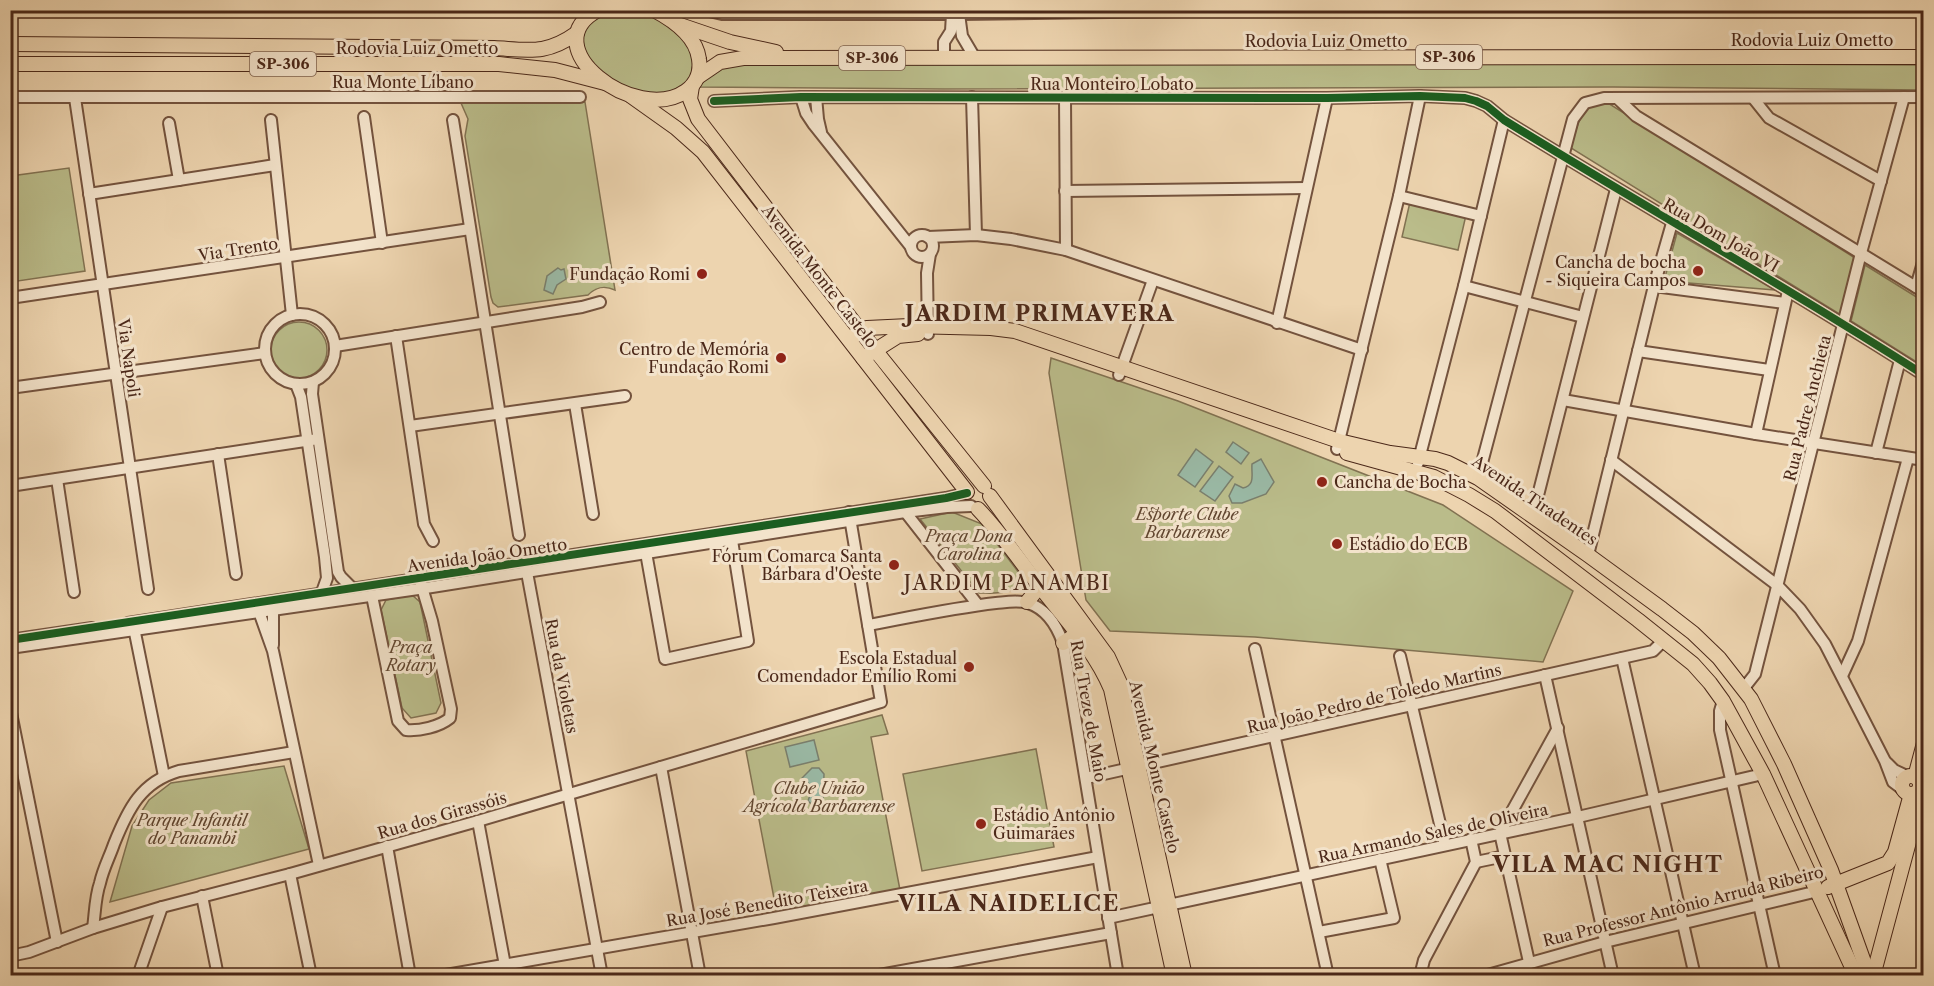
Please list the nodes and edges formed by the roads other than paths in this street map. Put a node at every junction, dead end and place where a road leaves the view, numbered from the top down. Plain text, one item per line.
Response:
1 (51, 10) edge
2 (445, 10) edge
3 (489, 10) edge
4 (598, 10) edge
5 (654, 10) edge
6 (705, 10) edge
7 (1258, 10) edge
8 (10, 11) edge
9 (1099, 11) edge
10 (915, 12) edge
11 (956, 14) junction
12 (585, 15) edge
13 (675, 23) junction
14 (577, 33) junction
15 (10, 44) edge
16 (1923, 57) edge
17 (801, 58) junction
18 (944, 58) junction
19 (975, 58) junction
20 (10, 64) edge
21 (695, 81) junction
22 (605, 83) junction
23 (631, 96) junction
24 (1420, 96) junction
25 (580, 97) dead end
26 (801, 97) junction
27 (816, 97) junction
28 (972, 97) junction
29 (1065, 97) junction
30 (1904, 97) junction
31 (1923, 97) edge
32 (10, 98) edge
33 (75, 98) junction
34 (1327, 98) junction
35 (1617, 98) junction
36 (1753, 98) junction
37 (714, 101) dead end
38 (364, 117) dead end
39 (271, 120) dead end
40 (453, 120) dead end
41 (1504, 120) junction
42 (169, 123) dead end
43 (821, 132) junction
44 (714, 140) junction
45 (703, 152) junction
46 (1562, 156) junction
47 (274, 165) junction
48 (179, 180) junction
49 (1881, 181) junction
50 (1306, 188) junction
51 (1616, 189) junction
52 (1065, 191) junction
53 (89, 194) junction
54 (1399, 196) junction
55 (1481, 216) junction
56 (1672, 223) junction
57 (470, 229) junction
58 (897, 229) junction
59 (976, 235) junction
60 (382, 243) junction
61 (926, 246) junction
62 (1066, 250) junction
63 (1860, 253) junction
64 (285, 257) junction
65 (1923, 259) edge
66 (1153, 280) junction
67 (102, 284) junction
68 (1464, 286) junction
69 (1654, 286) junction
70 (1920, 290) edge
71 (1788, 291) junction
72 (10, 298) edge
73 (600, 302) dead end
74 (1526, 302) junction
75 (1785, 303) junction
76 (292, 315) junction
77 (849, 315) junction
78 (1583, 317) junction
79 (485, 322) junction
80 (1277, 323) junction
81 (1844, 324) junction
82 (884, 327) junction
83 (928, 330) junction
84 (854, 335) junction
85 (396, 336) junction
86 (335, 346) junction
87 (876, 350) junction
88 (1362, 350) junction
89 (1638, 351) junction
90 (265, 353) junction
91 (863, 358) junction
92 (1900, 360) junction
93 (1769, 370) junction
94 (1121, 371) junction
95 (117, 375) junction
96 (1923, 375) edge
97 (313, 382) junction
98 (296, 384) junction
99 (10, 388) edge
100 (625, 396) dead end
101 (1563, 400) junction
102 (575, 404) junction
103 (1624, 411) junction
104 (499, 414) junction
105 (410, 426) junction
106 (1756, 434) junction
107 (313, 440) junction
108 (1814, 444) junction
109 (1338, 445) junction
110 (1876, 453) junction
111 (218, 454) junction
112 (1419, 456) junction
113 (1908, 458) junction
114 (1611, 460) junction
115 (1923, 460) edge
116 (129, 468) junction
117 (1416, 471) junction
118 (1478, 478) junction
119 (57, 479) junction
120 (10, 486) edge
121 (987, 491) junction
122 (971, 500) junction
123 (902, 508) junction
124 (593, 514) dead end
125 (1533, 515) junction
126 (849, 517) junction
127 (519, 535) dead end
128 (731, 535) junction
129 (433, 541) dead end
130 (645, 549) junction
131 (1588, 555) junction
132 (526, 568) junction
133 (236, 574) dead end
134 (426, 583) junction
135 (1778, 585) junction
136 (1040, 586) junction
137 (352, 588) junction
138 (148, 589) dead end
139 (74, 592) dead end
140 (322, 592) junction
141 (372, 597) junction
142 (1026, 602) junction
143 (274, 605) junction
144 (978, 605) junction
145 (258, 608) junction
146 (868, 624) junction
147 (134, 626) junction
148 (1077, 634) junction
149 (10, 640) edge
150 (1664, 640) junction
151 (1063, 643) junction
152 (10, 648) edge
153 (1255, 649) dead end
154 (273, 651) junction
155 (1400, 656) dead end
156 (1622, 658) junction
157 (1545, 675) junction
158 (1842, 676) junction
159 (1744, 688) junction
160 (1723, 701) junction
161 (1411, 705) junction
162 (10, 708) edge
163 (1558, 729) junction
164 (1274, 736) junction
165 (1923, 743) edge
166 (294, 752) junction
167 (661, 766) junction
168 (1133, 768) junction
169 (1763, 774) junction
170 (164, 776) junction
171 (1086, 778) junction
172 (1730, 782) junction
173 (1916, 786) edge
174 (569, 794) junction
175 (1655, 800) junction
176 (1578, 817) junction
177 (478, 821) junction
178 (1500, 833) junction
179 (1471, 839) junction
180 (1445, 845) junction
181 (387, 846) junction
182 (1505, 856) junction
183 (1098, 857) junction
184 (1380, 859) junction
185 (1476, 862) junction
186 (1888, 862) junction
187 (319, 865) junction
188 (290, 874) junction
189 (1899, 874) junction
190 (1305, 875) junction
191 (1837, 884) junction
192 (1818, 891) junction
193 (202, 896) junction
194 (1164, 906) junction
195 (1760, 906) junction
196 (162, 907) junction
197 (1108, 918) junction
198 (1683, 923) junction
199 (93, 928) junction
200 (692, 932) junction
201 (1319, 932) junction
202 (1111, 933) junction
203 (57, 942) junction
204 (1605, 942) junction
205 (597, 949) junction
206 (10, 956) edge
207 (1529, 962) junction
208 (505, 964) junction
209 (905, 973) edge
210 (1502, 973) edge
211 (138, 975) edge
212 (218, 975) edge
213 (311, 975) edge
214 (410, 975) edge
215 (440, 975) edge
216 (507, 975) edge
217 (602, 975) edge
218 (700, 975) edge
219 (874, 975) edge
220 (1118, 975) edge
221 (1174, 975) edge
222 (1185, 975) edge
223 (1328, 975) edge
224 (1420, 975) edge
225 (1484, 975) edge
226 (1613, 975) edge
227 (1695, 975) edge
228 (1775, 975) edge
229 (1856, 975) edge
230 (1871, 975) edge

1 - 8 street
2 - 3 street
4 - 12 main road, SP-306
5 - 13 main road, SP-306
6 - 10 street
7 - 9 street
9 - 11 street
10 - 11 street
11 - 18 street
11 - 19 street
12 - 14 main road, SP-306
13 - 17 main road, Rodovia Luiz Ometto / SP-306
13 - 21 main road, SP-306
14 - 15 main road, Rodovia Luiz Ometto / SP-306
14 - 22 main road, SP-306
16 - 19 main road, Rodovia Luiz Ometto / SP-306
17 - 18 main road, Rodovia Luiz Ometto / SP-306
17 - 21 main road, Rodovia Luiz Ometto / SP-306
18 - 19 main road, Rodovia Luiz Ometto / SP-306
20 - 22 main road, Rodovia Luiz Ometto / SP-306
21 - 23 main road, SP-306
21 - 44 main road, Avenida Monte Castelo
22 - 23 main road, SP-306
23 - 45 main road, Avenida Monte Castelo
24 - 34 street, Rua Monteiro Lobato
24 - 41 street, Rua Monteiro Lobato
24 - 54 street
25 - 33 street, Rua Monte Líbano
26 - 27 street, Rua Monteiro Lobato
26 - 37 street, Rua Monteiro Lobato
26 - 43 street
27 - 28 street, Rua Monteiro Lobato
27 - 43 street
28 - 29 street, Rua Monteiro Lobato
28 - 59 street
29 - 34 street, Rua Monteiro Lobato
29 - 52 street
30 - 31 street
30 - 36 street
30 - 49 street, Rua Padre Anchieta
32 - 33 street, Rua Monte Líbano
33 - 53 street, Via Napoli
34 - 50 street
35 - 36 street
35 - 46 street
35 - 63 street
36 - 49 street
38 - 60 street
39 - 47 street
40 - 57 street
41 - 46 street, Rua Dom João VI
41 - 55 street
42 - 48 street
43 - 58 street
44 - 45 main road
44 - 77 main road, Avenida Monte Castelo
45 - 84 main road, Avenida Monte Castelo
46 - 51 street, Rua Dom João VI
46 - 74 street
47 - 48 street
47 - 64 street
48 - 53 street
49 - 63 street, Rua Padre Anchieta
50 - 52 street
50 - 80 street
51 - 56 street, Rua Dom João VI
51 - 78 street
52 - 62 street
53 - 67 street, Via Napoli
54 - 55 street
54 - 88 street
55 - 68 street
56 - 69 street
56 - 71 street, Rua Dom João VI
57 - 60 street, Via Trento
57 - 79 street
58 - 61 street
58 - 61 street
59 - 61 street
59 - 62 street
60 - 64 street, Via Trento
61 - 83 street
62 - 66 street
63 - 70 street
63 - 81 street, Rua Padre Anchieta
64 - 67 street, Via Trento
64 - 76 street
65 - 70 street
66 - 80 street
66 - 94 street
67 - 72 street, Via Trento
67 - 95 street, Via Napoli
68 - 74 street
68 - 112 street
69 - 75 street
69 - 89 street
71 - 75 street
71 - 81 street, Rua Dom João VI
73 - 79 street
74 - 78 street
74 - 118 street
75 - 93 street
76 - 86 street
76 - 90 street
77 - 82 main road
77 - 84 main road, Avenida Monte Castelo
78 - 101 street
79 - 85 street
79 - 104 street
80 - 88 street
81 - 92 street, Rua Dom João VI
81 - 108 street, Rua Padre Anchieta
82 - 83 main road, Avenida Tiradentes
82 - 84 main road, Avenida Tiradentes
83 - 87 main road, Avenida Tiradentes
83 - 94 main road, Avenida Tiradentes
84 - 87 main road, Avenida Monte Castelo
84 - 91 main road, Avenida Monte Castelo
85 - 86 street
85 - 105 street
86 - 97 street
87 - 91 main road, Avenida Tiradentes
87 - 121 main road, Avenida Monte Castelo
88 - 109 street
89 - 93 street
89 - 103 street
90 - 95 street
90 - 98 street
91 - 122 main road, Avenida Monte Castelo
92 - 96 street, Rua Dom João VI
92 - 110 street
93 - 106 street
94 - 109 main road, Avenida Tiradentes
95 - 99 street
95 - 116 street, Via Napoli
97 - 98 street
97 - 107 street
98 - 107 street
100 - 102 street
101 - 103 street
101 - 125 street
102 - 104 street
102 - 124 street
103 - 106 street
103 - 114 street
104 - 105 street
104 - 127 street
105 - 129 street
106 - 108 street
107 - 111 street
107 - 137 street
107 - 140 street
108 - 110 street
108 - 135 street, Rua Padre Anchieta
109 - 112 main road, Avenida Tiradentes
109 - 117 main road, Avenida Tiradentes
110 - 113 street
111 - 116 street
111 - 133 street
112 - 117 street
112 - 118 main road, Avenida Tiradentes
113 - 115 street
113 - 158 street
114 - 131 street
114 - 135 street
116 - 119 street
116 - 138 street, Via Napoli
117 - 150 main road, Avenida Tiradentes
118 - 125 main road, Avenida Tiradentes
119 - 120 street
119 - 139 street
121 - 122 main road
121 - 122 main road
121 - 168 main road, Avenida Monte Castelo
122 - 123 street, Avenida João Ometto
122 - 136 main road, Avenida Monte Castelo
123 - 126 street, Avenida João Ometto
123 - 144 street
125 - 131 main road, Avenida Tiradentes
126 - 128 street, Avenida João Ometto
126 - 146 street
128 - 130 street, Avenida João Ometto
128 - 130 street
130 - 132 street, Avenida João Ometto
131 - 159 main road, Avenida Tiradentes
132 - 134 street, Avenida João Ometto
132 - 174 street, Rua da Violetas
134 - 137 street, Avenida João Ometto
134 - 141 street, Avenida João Ometto
134 - 141 street
135 - 158 street
135 - 159 street, Rua Padre Anchieta
136 - 142 main road
136 - 148 main road, Avenida Monte Castelo
137 - 140 street, Avenida João Ometto
140 - 143 street, Avenida João Ometto
141 - 143 street, Avenida João Ometto
142 - 144 street
142 - 151 street, Rua Treze de Maio
143 - 145 street, Avenida João Ometto
143 - 154 street
144 - 146 street
145 - 147 street, Avenida João Ometto
145 - 154 street
146 - 167 street, Rua dos Girassóis
147 - 149 street, Avenida João Ometto
147 - 152 street, Avenida João Ometto
147 - 170 street
148 - 151 main road
148 - 168 main road, Avenida Monte Castelo
150 - 156 street, Rua João Pedro de Toledo Martins
150 - 160 main road, Avenida Tiradentes
151 - 171 street, Rua Treze de Maio
153 - 164 street
154 - 166 street
155 - 161 street
156 - 157 street, Rua João Pedro de Toledo Martins
156 - 175 street
157 - 161 street, Rua João Pedro de Toledo Martins
157 - 163 street
158 - 173 street
159 - 191 main road, Avenida Tiradentes
160 - 169 main road, Avenida Tiradentes
160 - 172 street
161 - 164 street, Rua João Pedro de Toledo Martins
161 - 180 street
162 - 203 street
163 - 176 street
163 - 178 street
164 - 168 street, Rua João Pedro de Toledo Martins
164 - 190 street
165 - 173 main road
166 - 170 street
166 - 187 street
167 - 174 street, Rua dos Girassóis
167 - 200 street
168 - 171 street, Rua João Pedro de Toledo Martins
168 - 194 main road, Avenida Monte Castelo
169 - 172 street, Rua Armando Sales de Oliveira
169 - 192 main road, Avenida Tiradentes
170 - 199 street
171 - 183 street, Rua Treze de Maio
172 - 175 street, Rua Armando Sales de Oliveira
172 - 195 street
173 - 186 main road
173 - 189 main road
174 - 177 street, Rua dos Girassóis
174 - 205 street, Rua da Violetas
175 - 176 street, Rua Armando Sales de Oliveira
175 - 198 street
176 - 178 street, Rua Armando Sales de Oliveira
176 - 204 street
177 - 181 street, Rua dos Girassóis
177 - 208 street
178 - 179 street, Rua Armando Sales de Oliveira
178 - 182 street
179 - 180 street, Rua Armando Sales de Oliveira
179 - 185 street
180 - 184 street, Rua Armando Sales de Oliveira
181 - 187 street, Rua dos Girassóis
181 - 214 street
182 - 185 street
182 - 207 street
183 - 197 street, Rua Treze de Maio
183 - 200 street, Rua José Benedito Teixeira
184 - 190 street, Rua Armando Sales de Oliveira
184 - 201 street
185 - 224 street
186 - 189 main road
186 - 191 main road, Rua Professor Antônio Arruda Ribeiro
187 - 188 street, Rua dos Girassóis
188 - 193 street, Rua dos Girassóis
188 - 213 street
189 - 230 main road
190 - 194 street, Rua Armando Sales de Oliveira
190 - 201 street
191 - 192 main road, Rua Professor Antônio Arruda Ribeiro
191 - 230 main road, Avenida Tiradentes
192 - 195 street, Rua Professor Antônio Arruda Ribeiro
192 - 229 main road, Avenida Tiradentes
193 - 196 street, Rua dos Girassóis
193 - 212 street
194 - 197 street, Rua Armando Sales de Oliveira
194 - 221 main road, Avenida Monte Castelo
194 - 222 main road, Avenida Monte Castelo
195 - 198 street, Rua Professor Antônio Arruda Ribeiro
195 - 228 street
196 - 199 street, Rua dos Girassóis
196 - 211 street
197 - 202 street, Rua Treze de Maio
198 - 204 street, Rua Professor Antônio Arruda Ribeiro
198 - 227 street
199 - 203 street, Rua dos Girassóis
200 - 205 street, Rua José Benedito Teixeira
200 - 218 street
201 - 223 street
202 - 209 street
202 - 220 street, Rua Treze de Maio
203 - 206 street, Rua dos Girassóis
204 - 207 street, Rua Professor Antônio Arruda Ribeiro
204 - 226 street
205 - 208 street, Rua José Benedito Teixeira
205 - 217 street, Rua da Violetas
207 - 210 street, Rua Professor Antônio Arruda Ribeiro
208 - 215 street, Rua José Benedito Teixeira
208 - 216 street
209 - 219 street
210 - 225 street, Rua Professor Antônio Arruda Ribeiro

